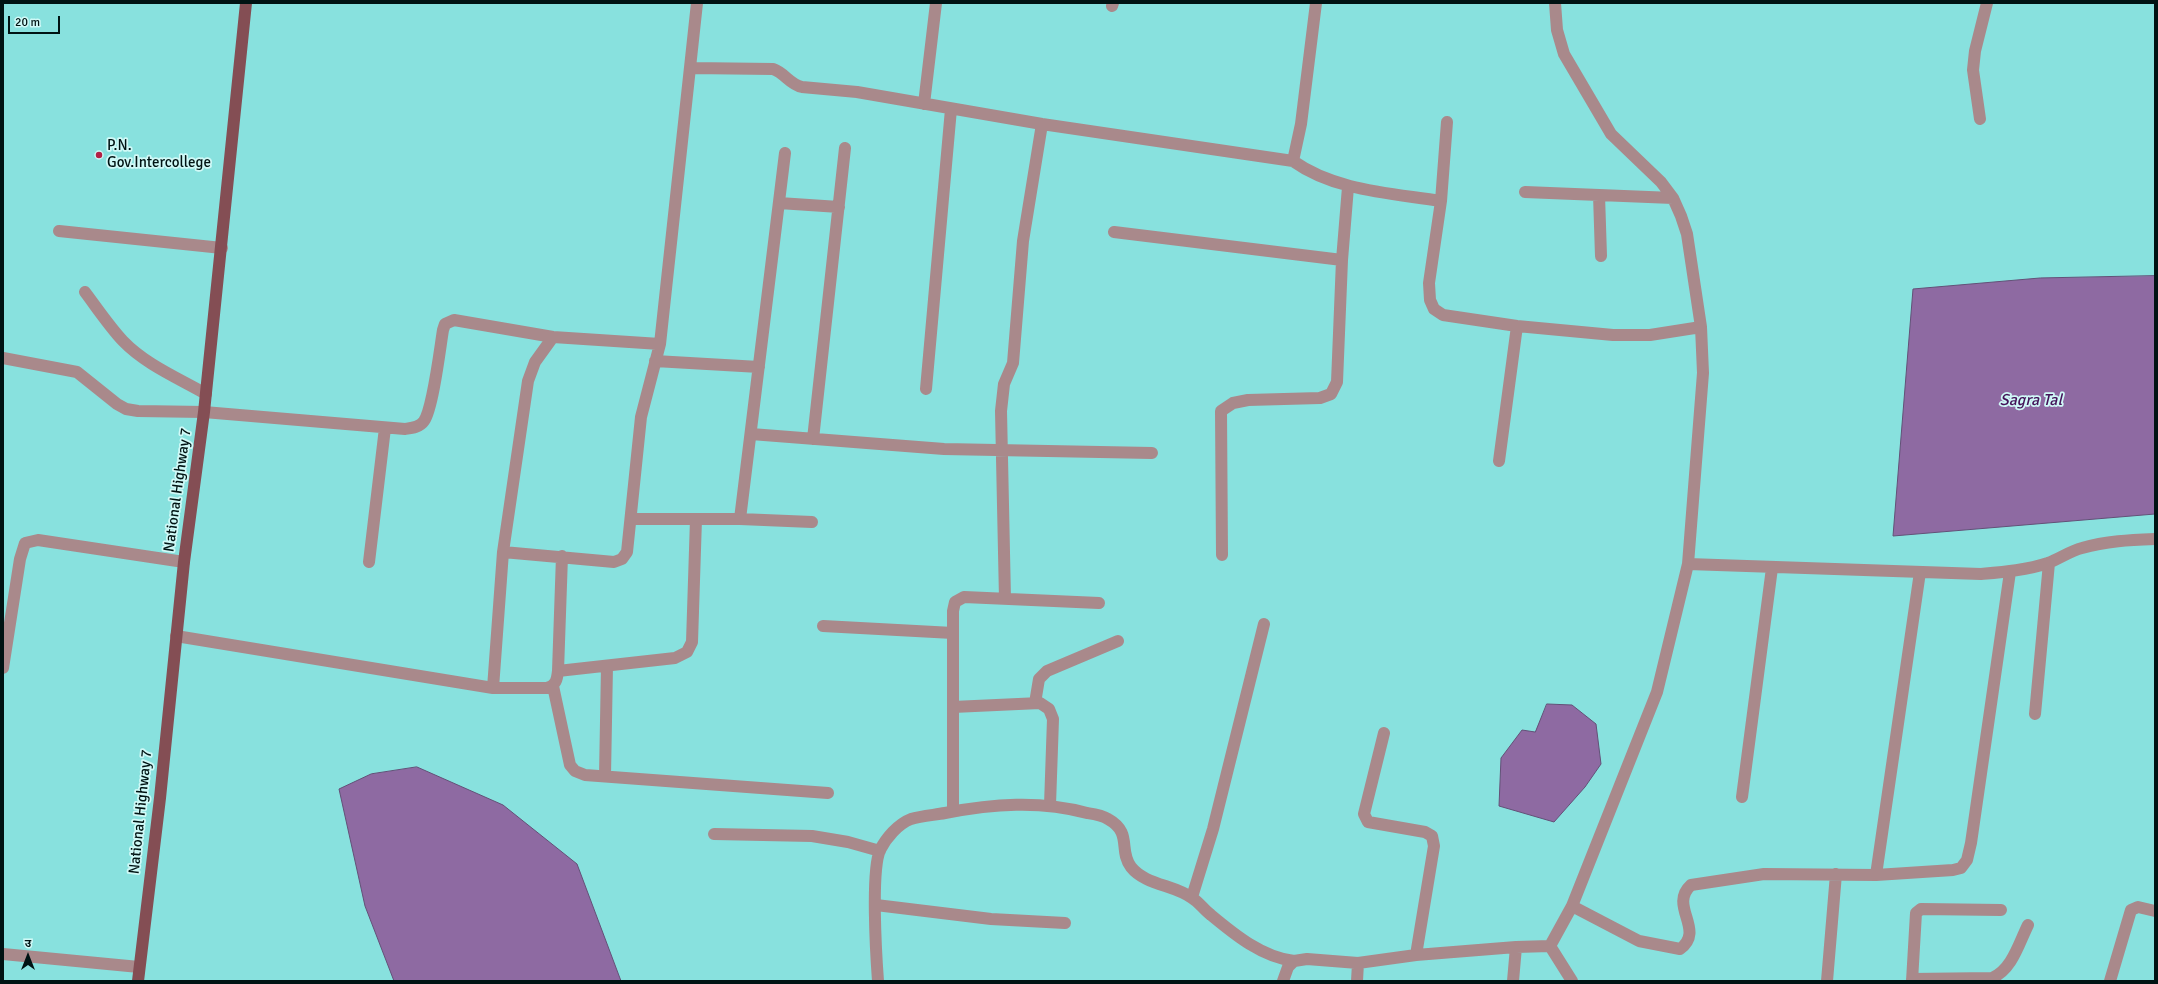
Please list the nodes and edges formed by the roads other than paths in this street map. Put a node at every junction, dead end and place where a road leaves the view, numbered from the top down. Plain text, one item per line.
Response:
1 (246, 3) edge
2 (697, 3) edge
3 (936, 3) edge
4 (1316, 3) edge
5 (1555, 3) edge
6 (1987, 3) edge
7 (691, 68) junction
8 (924, 104) junction
9 (951, 109) junction
10 (1980, 119) dead end
11 (1448, 122) dead end
12 (1042, 124) junction
13 (845, 148) dead end
14 (785, 153) dead end
15 (1293, 161) junction
16 (1348, 187) junction
17 (1525, 192) dead end
18 (1598, 195) junction
19 (1673, 198) junction
20 (1441, 201) junction
21 (779, 203) junction
22 (839, 207) junction
23 (59, 231) dead end
24 (1114, 232) dead end
25 (222, 248) junction
26 (1601, 256) dead end
27 (1342, 260) junction
28 (85, 292) dead end
29 (1517, 326) junction
30 (1701, 327) junction
31 (553, 337) junction
32 (660, 344) junction
33 (3, 358) edge
34 (655, 361) junction
35 (759, 367) junction
36 (926, 389) dead end
37 (206, 394) junction
38 (204, 412) junction
39 (385, 428) junction
40 (751, 434) junction
41 (813, 439) junction
42 (1003, 452) junction
43 (1152, 454) dead end
44 (1499, 461) dead end
45 (631, 519) junction
46 (696, 519) junction
47 (740, 519) junction
48 (812, 522) dead end
49 (2155, 539) edge
50 (502, 552) junction
51 (1222, 555) dead end
52 (562, 556) junction
53 (184, 562) junction
54 (369, 562) dead end
55 (2049, 563) junction
56 (1688, 564) junction
57 (1772, 568) junction
58 (1920, 572) junction
59 (2010, 572) junction
60 (1005, 599) junction
61 (1099, 603) dead end
62 (1264, 624) dead end
63 (823, 626) dead end
64 (953, 633) junction
65 (176, 636) junction
66 (1118, 641) dead end
67 (607, 666) junction
68 (3, 668) edge
69 (558, 671) junction
70 (553, 686) junction
71 (492, 688) junction
72 (1035, 703) junction
73 (953, 707) junction
74 (2035, 714) dead end
75 (1384, 733) dead end
76 (605, 776) junction
77 (828, 793) dead end
78 (1742, 797) dead end
79 (1050, 805) junction
80 (953, 811) junction
81 (714, 834) dead end
82 (880, 851) junction
83 (1836, 874) junction
84 (1876, 875) junction
85 (1192, 897) junction
86 (876, 905) junction
87 (1572, 906) junction
88 (2001, 910) dead end
89 (2155, 911) edge
90 (1065, 924) dead end
91 (2028, 925) dead end
92 (1550, 946) junction
93 (1516, 947) junction
94 (3, 954) edge
95 (1416, 955) junction
96 (1294, 961) junction
97 (1358, 963) junction
98 (139, 967) junction
99 (1912, 980) edge
100 (138, 981) edge
101 (878, 981) edge
102 (1283, 981) edge
103 (1357, 981) edge
104 (1513, 981) edge
105 (1572, 981) edge
106 (1827, 981) edge
107 (2110, 981) edge

1 - 25 main road, National Highway 7
2 - 7 street
3 - 8 street
4 - 15 street
5 - 19 street
6 - 10 street
7 - 8 street
7 - 32 street
8 - 9 street
9 - 12 street
9 - 36 street
11 - 20 street
12 - 15 street
12 - 42 street
13 - 22 street
14 - 21 street
15 - 16 street
16 - 20 street
16 - 27 street
17 - 18 street
18 - 19 street
18 - 26 street
19 - 30 street
20 - 29 street
21 - 22 street
21 - 35 street
22 - 41 street
23 - 25 street
24 - 27 street
25 - 37 main road, National Highway 7
27 - 51 street
28 - 37 street
29 - 30 street
29 - 44 street
30 - 56 street
31 - 32 street
31 - 39 street
31 - 50 street
32 - 34 street
33 - 38 street
34 - 35 street
34 - 45 street
35 - 40 street
37 - 38 main road, National Highway 7
38 - 39 street
38 - 53 main road, National Highway 7
39 - 54 street
40 - 41 street
40 - 47 street
41 - 42 street
42 - 43 street
42 - 60 street
45 - 46 street
45 - 52 street
46 - 47 street
46 - 67 street
47 - 48 street
49 - 55 street
50 - 52 street
50 - 71 street
52 - 69 street
53 - 65 main road, National Highway 7
53 - 68 street
55 - 59 street
55 - 74 street
56 - 57 street
56 - 87 street
57 - 58 street
57 - 78 street
58 - 59 street
58 - 84 street
59 - 84 street
60 - 61 street
60 - 64 street
62 - 85 street
63 - 64 street
64 - 73 street
65 - 71 street
65 - 98 main road, National Highway 7
66 - 72 street
67 - 69 street
67 - 76 street
69 - 70 street
70 - 71 street
70 - 76 street
72 - 73 street
72 - 79 street
73 - 80 street
75 - 95 street
76 - 77 street
79 - 80 street
79 - 85 street
80 - 82 street
81 - 82 street
82 - 86 street
83 - 84 street
83 - 87 street
83 - 106 street
85 - 96 street
86 - 90 street
86 - 101 street
87 - 92 street
88 - 99 street
89 - 107 street
91 - 99 street
92 - 93 street
92 - 105 street
93 - 95 street
93 - 104 street
94 - 98 street
95 - 97 street
96 - 97 street
96 - 102 street
97 - 103 street
98 - 100 main road, National Highway 7

